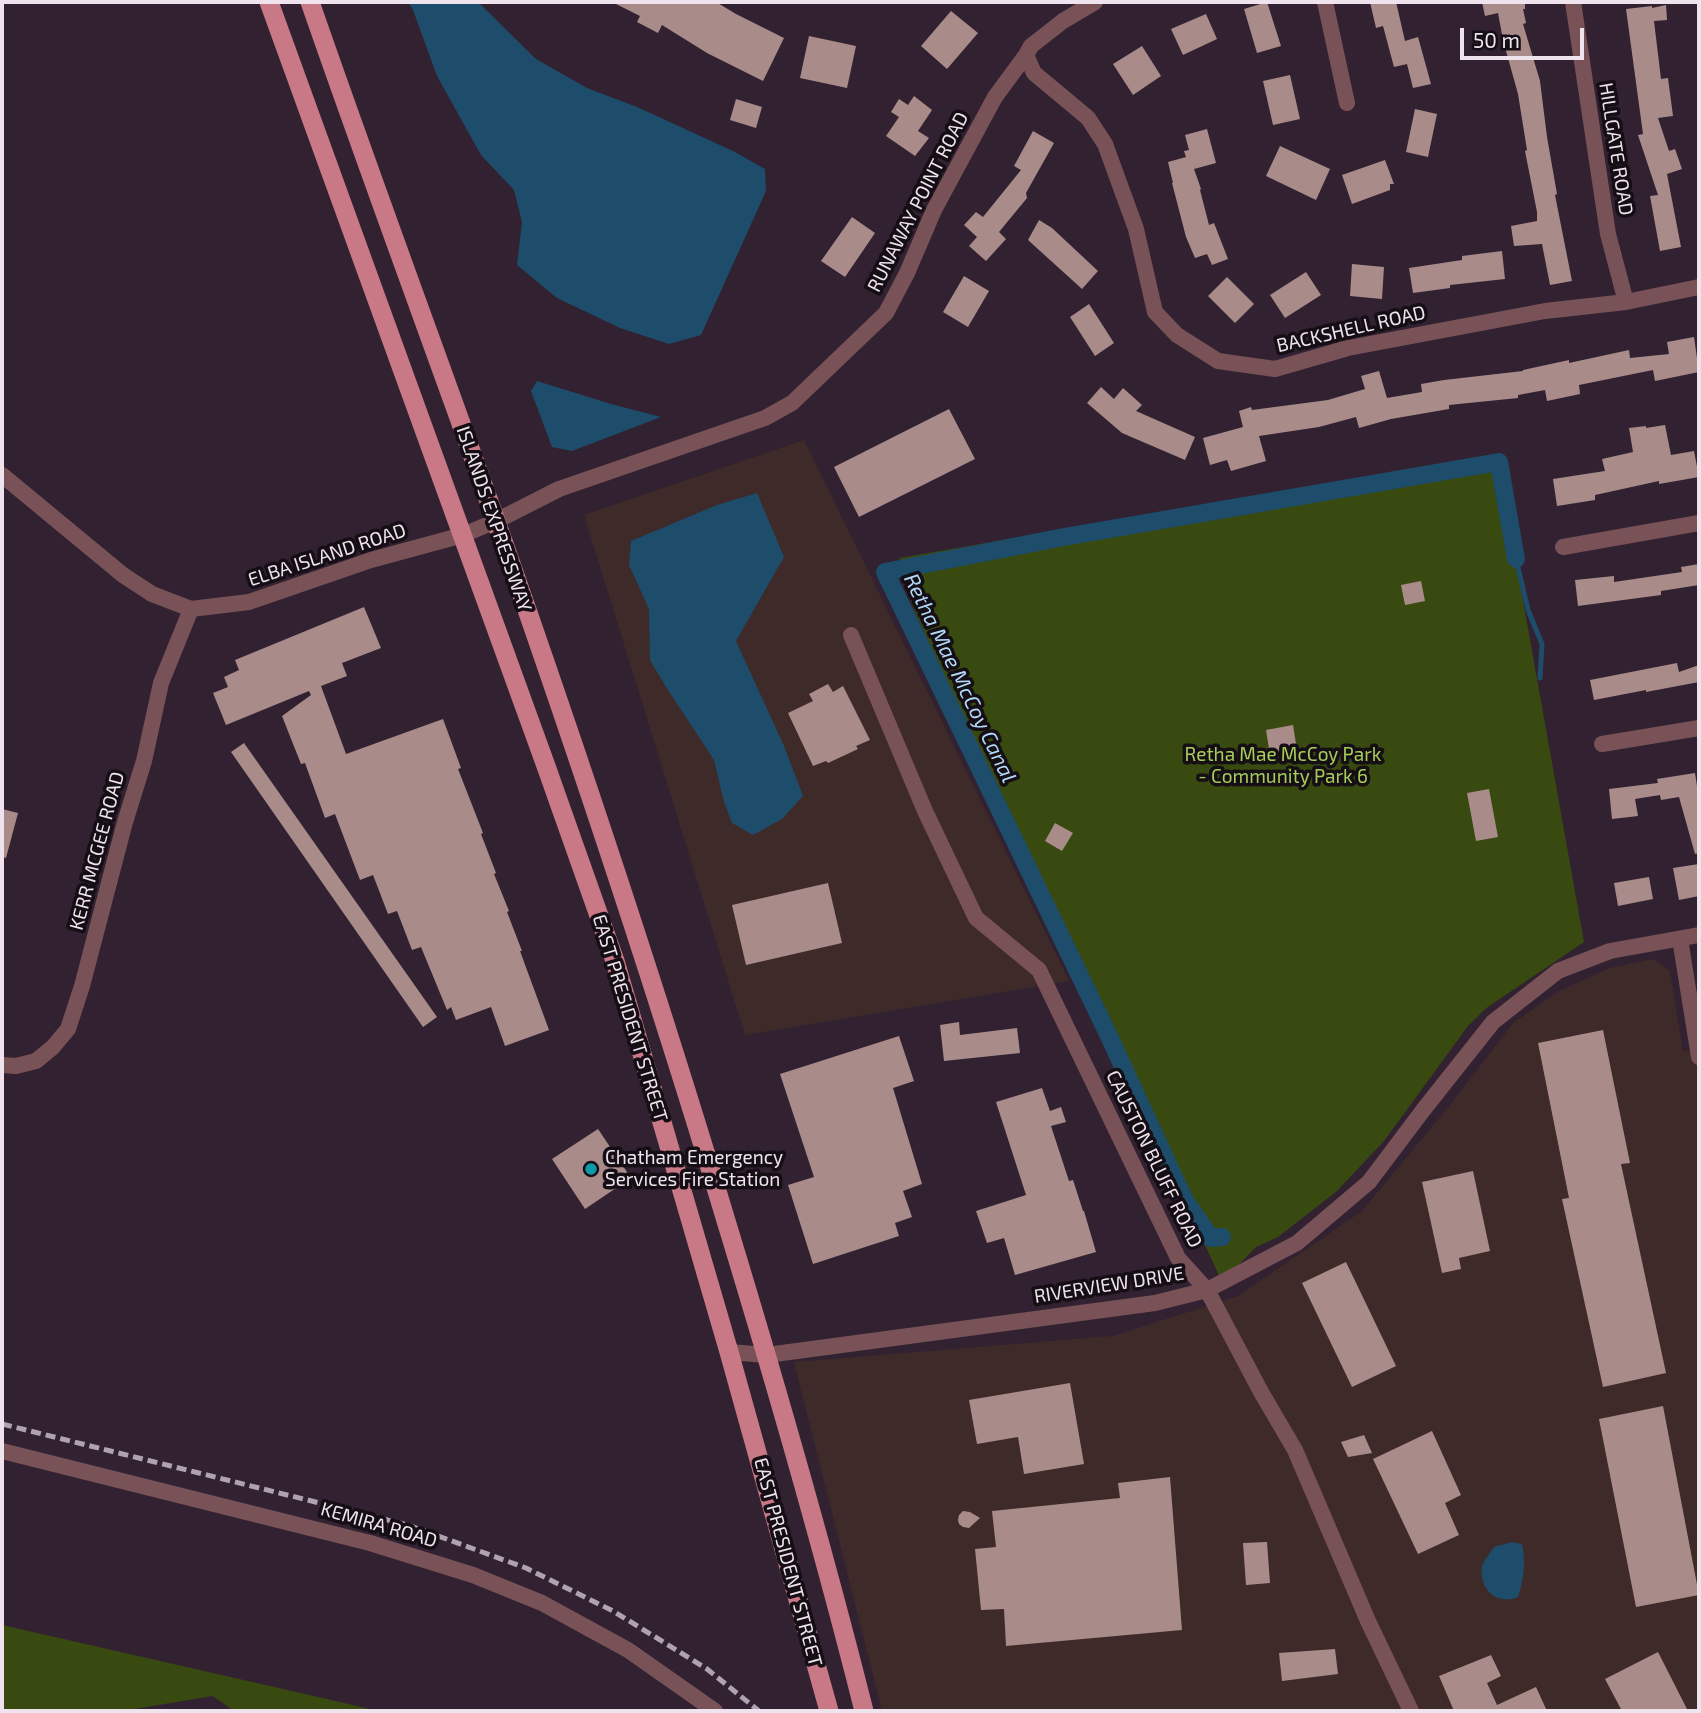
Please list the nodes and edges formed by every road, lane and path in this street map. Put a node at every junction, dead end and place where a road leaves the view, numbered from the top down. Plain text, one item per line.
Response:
1 (269, 2) edge
2 (310, 2) edge
3 (1096, 2) edge
4 (1325, 2) edge
5 (1573, 2) edge
6 (1026, 55) junction
7 (1347, 103) dead end
8 (1699, 287) edge
9 (1626, 302) junction
10 (2, 475) edge
11 (496, 521) junction
12 (1699, 523) edge
13 (463, 535) junction
14 (1563, 547) dead end
15 (191, 608) junction
16 (851, 635) dead end
17 (1699, 728) edge
18 (1602, 744) dead end
19 (1699, 935) edge
20 (1680, 939) junction
21 (671, 1039) joint
22 (1699, 1057) edge
23 (2, 1065) edge
24 (1207, 1290) junction
25 (729, 1352) junction
26 (767, 1355) junction
27 (2, 1451) edge
28 (715, 1711) edge
29 (829, 1711) edge
30 (864, 1711) edge
31 (1411, 1711) edge

1 - 13 main road, ISLANDS EXPRESSWAY
2 - 11 main road, ISLANDS EXPRESSWAY
3 - 6 street, RUNAWAY POINT ROAD
4 - 7 street
5 - 9 street, HILLGATE ROAD
6 - 9 street, BACKSHELL ROAD
6 - 11 street, RUNAWAY POINT ROAD
8 - 9 street, BACKSHELL ROAD
10 - 15 street, ELBA ISLAND ROAD
11 - 13 street, ELBA ISLAND ROAD
11 - 21 main road, ISLANDS EXPRESSWAY
12 - 14 street
13 - 15 street, ELBA ISLAND ROAD
13 - 25 main road, EAST PRESIDENT STREET
15 - 23 street, KERR MCGEE ROAD
16 - 24 street, CAUSTON BLUFF ROAD
17 - 18 street
19 - 20 street, RIVERVIEW DRIVE
20 - 22 street
20 - 24 street, RIVERVIEW DRIVE
21 - 26 main road, EAST PRESIDENT STREET
24 - 26 street, RIVERVIEW DRIVE
24 - 31 street, CAUSTON BLUFF ROAD
25 - 26 street, RIVERVIEW DRIVE
25 - 29 main road, EAST PRESIDENT STREET
26 - 30 main road, EAST PRESIDENT STREET
27 - 28 street, KEMIRA ROAD

